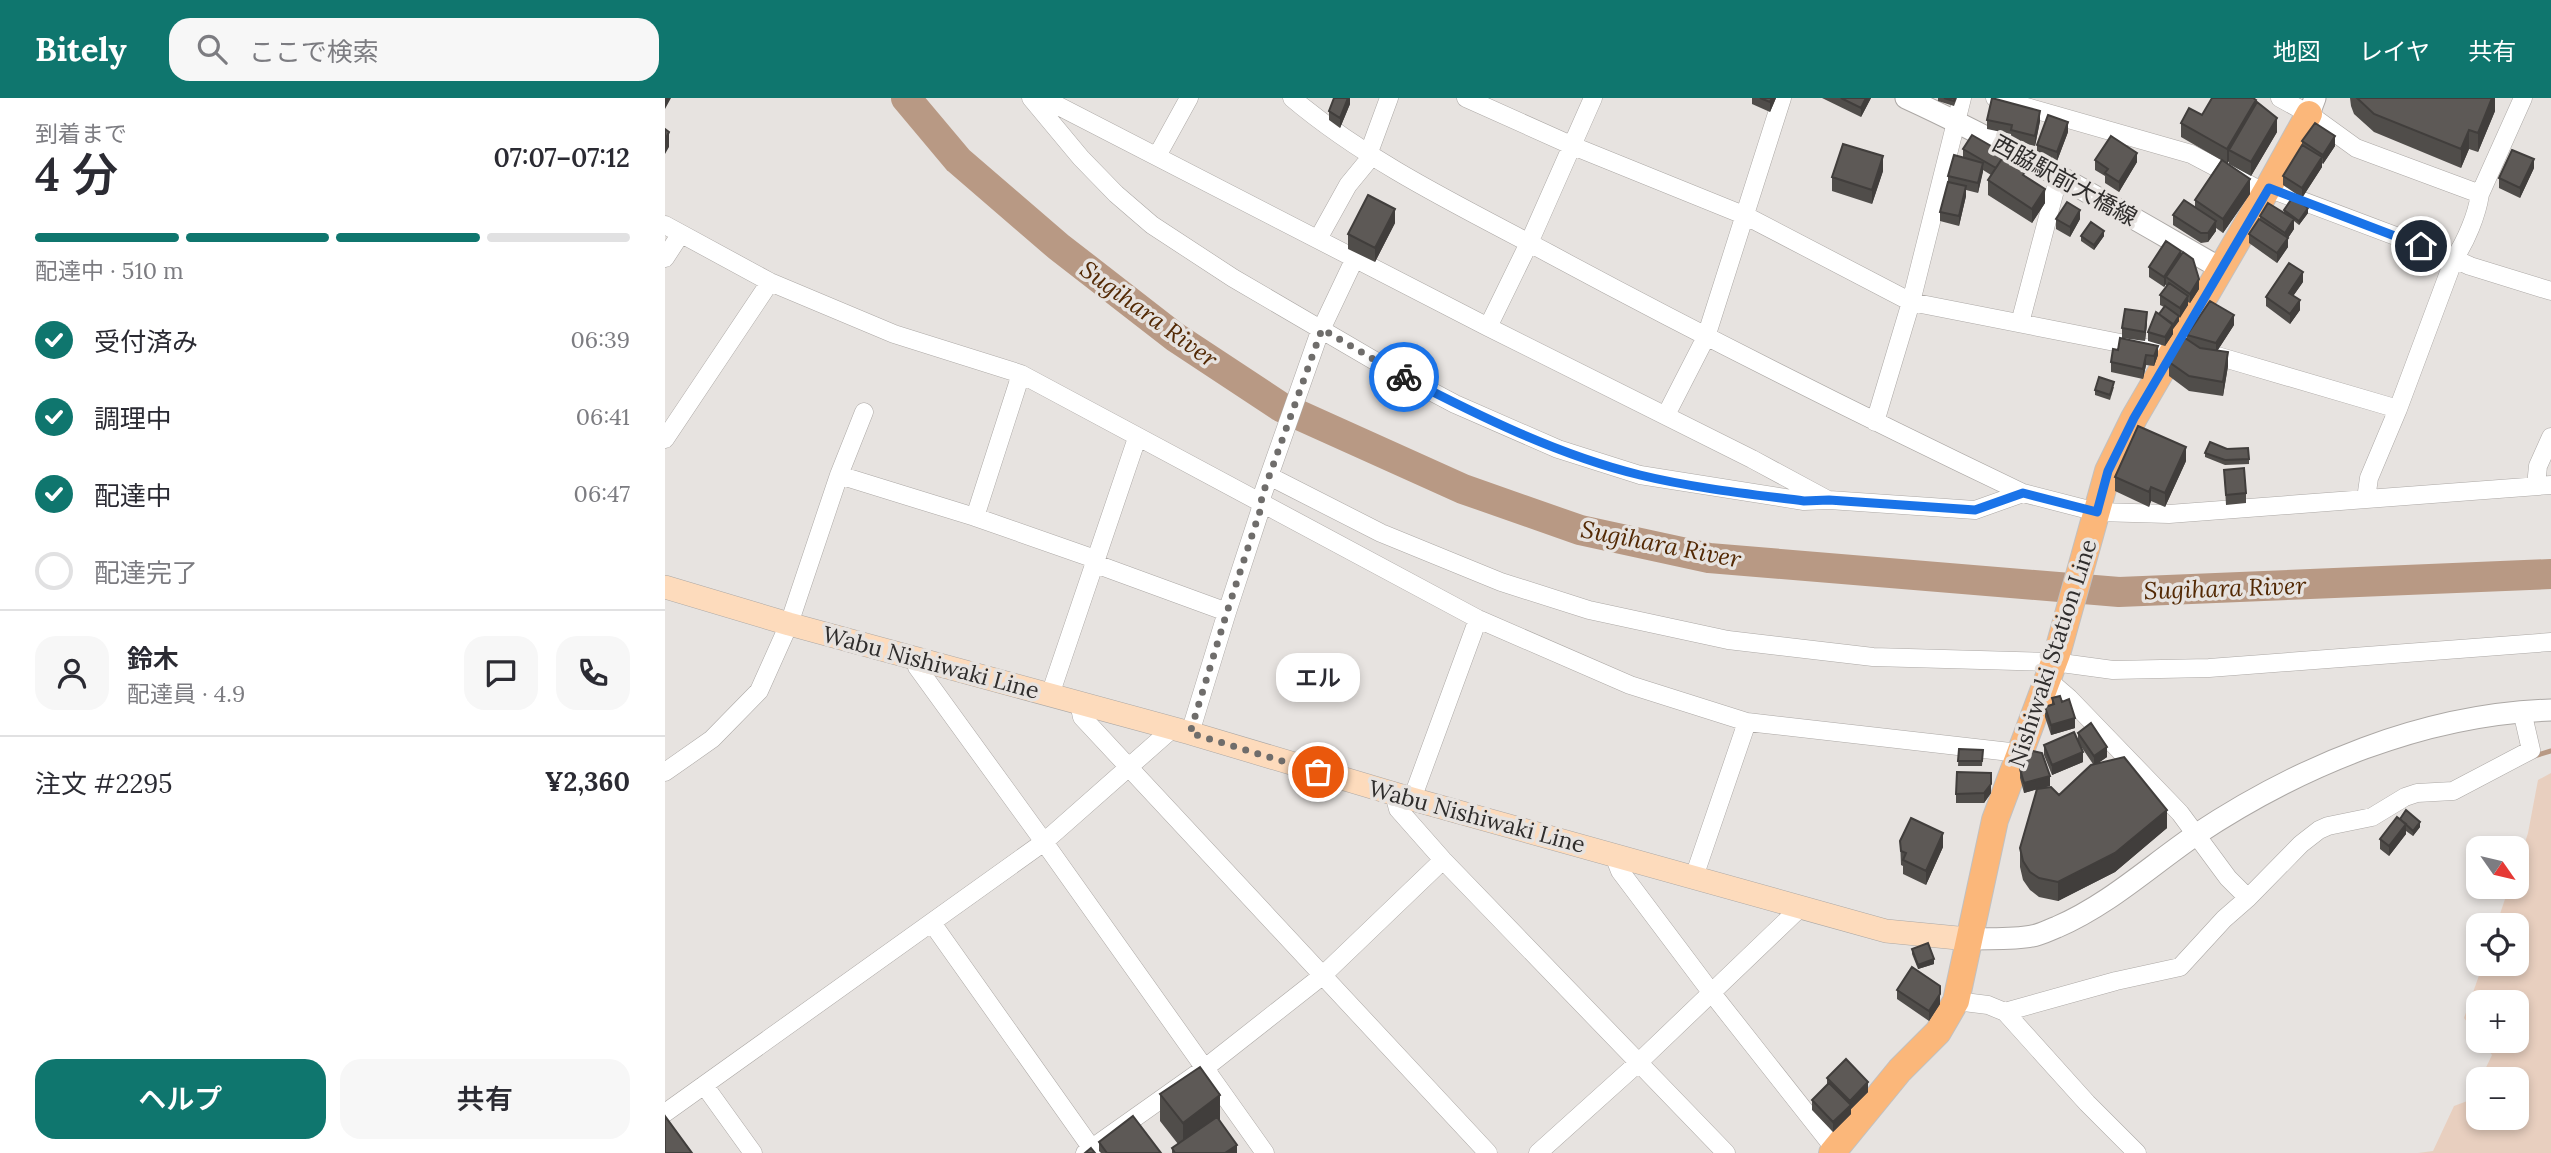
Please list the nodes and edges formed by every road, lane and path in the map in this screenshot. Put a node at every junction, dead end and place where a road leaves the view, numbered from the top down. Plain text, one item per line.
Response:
1 (1031, 98) edge
2 (1043, 98) edge
3 (1189, 98) edge
4 (1292, 98) edge
5 (1389, 98) edge
6 (1466, 98) edge
7 (1593, 98) edge
8 (1782, 98) edge
9 (1906, 98) edge
10 (1962, 98) edge
11 (1995, 98) edge
12 (2280, 98) edge
13 (2523, 98) edge
14 (2312, 106) edge
15 (1955, 121) junction
16 (1573, 146) junction
17 (1157, 156) junction
18 (1370, 156) junction
19 (2059, 175) junction
20 (2267, 191) junction
21 (2480, 194) junction
22 (1746, 216) junction
23 (665, 225) edge
24 (680, 235) junction
25 (1318, 239) junction
26 (1529, 243) junction
27 (665, 258) edge
28 (1355, 258) junction
29 (2454, 259) junction
30 (2220, 268) junction
31 (770, 282) junction
32 (2551, 291) edge
33 (1911, 302) junction
34 (2019, 323) junction
35 (1488, 327) junction
36 (1321, 331) junction
37 (1706, 337) junction
38 (2174, 348) junction
39 (1021, 374) junction
40 (2398, 409) junction
41 (864, 412) dead end
42 (1666, 415) junction
43 (1875, 422) junction
44 (2551, 437) edge
45 (1137, 438) junction
46 (665, 439) edge
47 (1270, 473) junction
48 (839, 475) junction
49 (2543, 485) edge
50 (2023, 493) junction
51 (2366, 499) junction
52 (1829, 500) junction
53 (1261, 504) junction
54 (975, 517) junction
55 (2096, 519) junction
56 (1094, 561) junction
57 (665, 587) edge
58 (1227, 612) junction
59 (1478, 620) junction
60 (789, 624) junction
61 (2551, 642) edge
62 (914, 657) junction
63 (2053, 665) junction
64 (1050, 695) junction
65 (1079, 703) junction
66 (2551, 710) edge
67 (2522, 711) junction
68 (1747, 722) junction
69 (1181, 731) junction
70 (2019, 753) junction
71 (1129, 767) junction
72 (665, 772) edge
73 (1403, 797) junction
74 (2195, 836) junction
75 (1044, 842) junction
76 (1613, 853) junction
77 (1443, 860) junction
78 (1694, 877) junction
79 (2248, 898) junction
80 (1802, 906) junction
81 (932, 923) junction
82 (1968, 939) junction
83 (1322, 976) junction
84 (1711, 992) junction
85 (1956, 1001) junction
86 (2005, 1012) junction
87 (1638, 1063) junction
88 (1205, 1068) junction
89 (704, 1086) junction
90 (665, 1113) edge
91 (1091, 1151) edge
92 (1835, 1152) edge
93 (753, 1153) edge
94 (1265, 1153) edge
95 (1488, 1153) edge
96 (1538, 1153) edge
97 (1726, 1153) edge
98 (2137, 1153) edge

1 - 36 street
2 - 17 street
3 - 17 street
4 - 18 street
5 - 18 street
6 - 16 street
7 - 16 street
8 - 22 street
9 - 15 street, 西脇駅前大橋線
10 - 15 street
11 - 20 street
12 - 14 street
13 - 21 street
14 - 20 main road, Nishiwaki Station Line
14 - 21 street
15 - 19 street, 西脇駅前大橋線
15 - 33 street
16 - 22 street
16 - 26 street
17 - 25 street
18 - 25 street
18 - 26 street
19 - 30 street, 西脇駅前大橋線
19 - 34 street
20 - 29 street
20 - 30 main road, Nishiwaki Station Line
21 - 29 street
22 - 33 street
22 - 37 street
23 - 24 street
24 - 27 street
24 - 31 street
25 - 28 street
26 - 35 street
26 - 37 street
28 - 35 street
28 - 36 street
29 - 32 street
29 - 40 street
30 - 38 main road, Nishiwaki Station Line
31 - 39 street
31 - 46 street
33 - 34 street
33 - 43 street
34 - 38 street
35 - 42 street
36 - 47 street
36 - 52 street
37 - 42 street
37 - 43 street
38 - 40 street
38 - 55 main road, Nishiwaki Station Line
39 - 45 street
39 - 54 street
40 - 51 street
41 - 48 street
42 - 52 street
43 - 50 street
44 - 49 street
45 - 53 street
45 - 56 street
47 - 53 street
47 - 63 street
48 - 54 street
48 - 60 street
49 - 51 street
50 - 52 street
50 - 55 street
51 - 55 street
53 - 58 street
53 - 59 street
54 - 56 street
55 - 63 main road, Nishiwaki Station Line
56 - 58 street
56 - 64 street
57 - 60 main road, Wabu Nishiwaki Line
58 - 69 street
59 - 68 street
59 - 73 street
60 - 62 main road, Wabu Nishiwaki Line
60 - 72 street
61 - 63 street
62 - 64 main road, Wabu Nishiwaki Line
62 - 75 street
63 - 70 main road, Nishiwaki Station Line
63 - 74 street
64 - 65 main road, Wabu Nishiwaki Line
65 - 69 main road, Wabu Nishiwaki Line
65 - 71 street
66 - 67 street
67 - 74 street
67 - 79 street
68 - 70 street
68 - 78 street
69 - 71 street
69 - 73 main road, Wabu Nishiwaki Line
70 - 82 main road, Nishiwaki Station Line
71 - 75 street
71 - 83 street
73 - 76 main road, Wabu Nishiwaki Line
73 - 77 street
74 - 79 street
74 - 82 street
75 - 81 street
75 - 88 street
76 - 78 main road, Wabu Nishiwaki Line
76 - 84 street
77 - 83 street
77 - 87 street
78 - 80 main road, Wabu Nishiwaki Line
79 - 86 street
80 - 82 main road, Wabu Nishiwaki Line
80 - 84 street
81 - 89 street
81 - 91 street
82 - 85 main road, Nishiwaki Station Line
83 - 88 street
83 - 95 street
84 - 87 street
84 - 92 street
85 - 86 street
85 - 92 main road, Nishiwaki Station Line
86 - 98 street
87 - 96 street
87 - 97 street
88 - 91 street
88 - 94 street
89 - 90 street
89 - 93 street

